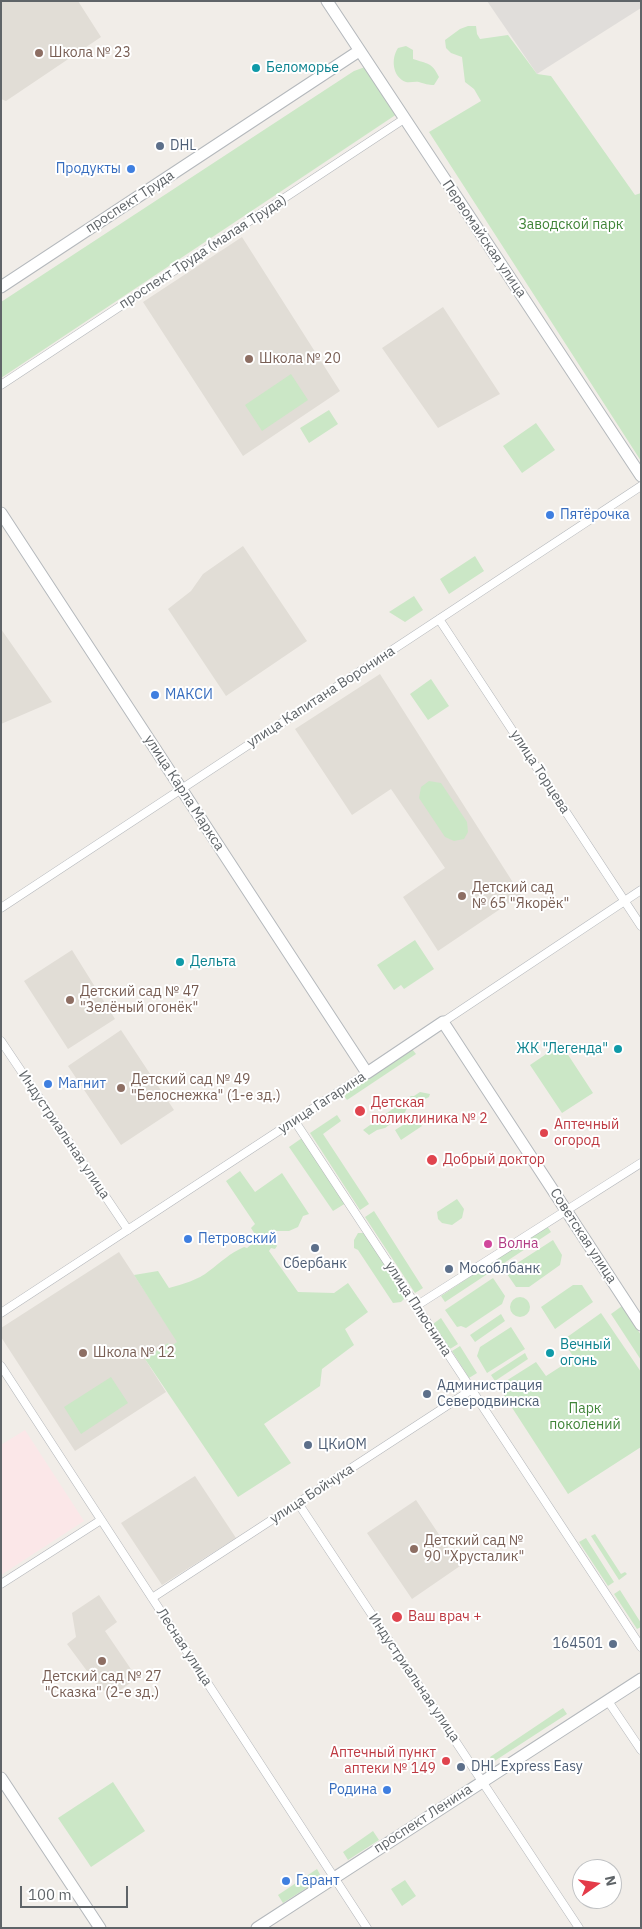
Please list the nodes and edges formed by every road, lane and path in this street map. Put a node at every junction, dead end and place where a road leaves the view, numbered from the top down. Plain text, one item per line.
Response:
1 (327, 1) edge
2 (360, 51) junction
3 (404, 119) junction
4 (1, 287) edge
5 (1, 385) edge
6 (641, 476) edge
7 (641, 486) edge
8 (1, 513) edge
9 (439, 619) junction
10 (182, 789) junction
11 (641, 890) edge
12 (624, 901) junction
13 (1, 908) edge
14 (641, 926) edge
15 (443, 1022) junction
16 (1, 1041) edge
17 (367, 1073) junction
18 (294, 1120) junction
19 (641, 1163) edge
20 (566, 1210) junction
21 (128, 1230) junction
22 (416, 1306) junction
23 (1, 1313) edge
24 (641, 1325) edge
25 (1, 1366) edge
26 (472, 1390) junction
27 (298, 1503) junction
28 (102, 1520) junction
29 (1, 1584) edge
30 (152, 1598) junction
31 (641, 1647) edge
32 (641, 1679) edge
33 (608, 1700) junction
34 (641, 1750) edge
35 (1, 1778) edge
36 (482, 1782) junction
37 (334, 1878) junction
38 (100, 1928) edge
39 (257, 1928) edge
40 (367, 1928) edge
41 (579, 1928) edge

1 - 2 street, Первомайская улица
2 - 3 street, Первомайская улица
2 - 4 street, проспект Труда
3 - 5 street, проспект Труда (малая Труда)
3 - 6 street, Первомайская улица
7 - 9 street, улица Капитана Воронина
8 - 10 street, улица Карла Маркса
9 - 10 street, улица Капитана Воронина
9 - 12 street, улица Торцева
10 - 13 street, улица Капитана Воронина
10 - 17 street, улица Карла Маркса
11 - 12 street, улица Гагарина
12 - 14 street, улица Торцева
12 - 15 street, улица Гагарина
15 - 17 street, улица Гагарина
15 - 20 street, Советская улица
16 - 21 street, Индустриальная улица
17 - 18 street, улица Гагарина
18 - 21 street, улица Гагарина
18 - 22 street, улица Плюснина
19 - 20 street
20 - 22 street
20 - 24 street, Советская улица
21 - 23 street, улица Гагарина
22 - 26 street, улица Плюснина
25 - 28 street, Лесная улица
26 - 27 street, улица Бойчука
26 - 31 street, улица Плюснина
27 - 30 street, улица Бойчука
27 - 36 street, Индустриальная улица
28 - 29 street
28 - 30 street, Лесная улица
30 - 37 street, Лесная улица
32 - 33 street, проспект Ленина
33 - 34 street
33 - 36 street, проспект Ленина
35 - 38 street
36 - 37 street, проспект Ленина
36 - 41 street, Индустриальная улица
37 - 39 street, проспект Ленина
37 - 40 street, Лесная улица

